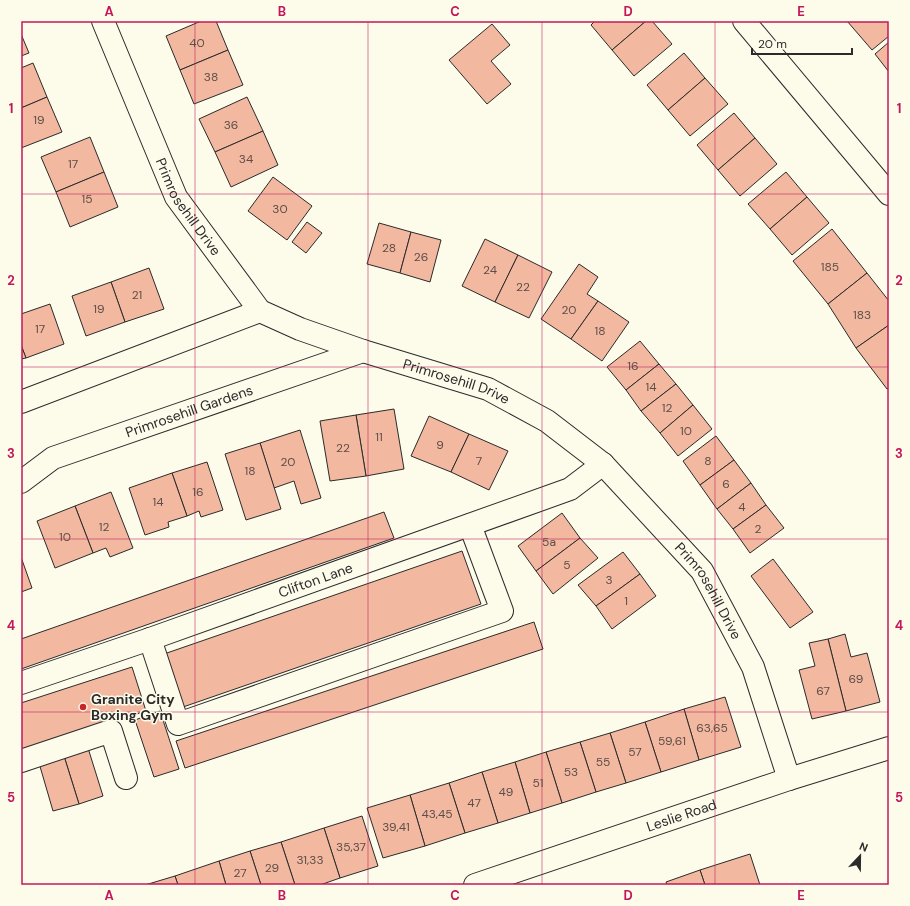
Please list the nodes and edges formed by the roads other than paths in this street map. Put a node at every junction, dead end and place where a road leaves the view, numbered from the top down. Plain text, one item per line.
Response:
1 (103, 21) edge
2 (744, 21) edge
3 (889, 194) edge
4 (260, 311) junction
5 (363, 350) junction
6 (21, 402) edge
7 (603, 464) junction
8 (21, 482) edge
9 (470, 525) junction
10 (150, 639) junction
11 (21, 683) edge
12 (889, 748) edge
13 (21, 761) edge
14 (126, 778) dead end
15 (789, 779) junction
16 (475, 885) edge

1 - 4 street, Primrosehill Drive
2 - 3 street
4 - 5 street, Primrosehill Drive
4 - 6 street
5 - 7 street, Primrosehill Drive
5 - 8 street, Primrosehill Gardens
7 - 9 street, Clifton Lane
7 - 15 street, Primrosehill Drive
9 - 10 street, Clifton Lane
9 - 10 street
10 - 11 street, Clifton Lane
12 - 15 street, Leslie Road
13 - 14 street
15 - 16 street, Leslie Road

